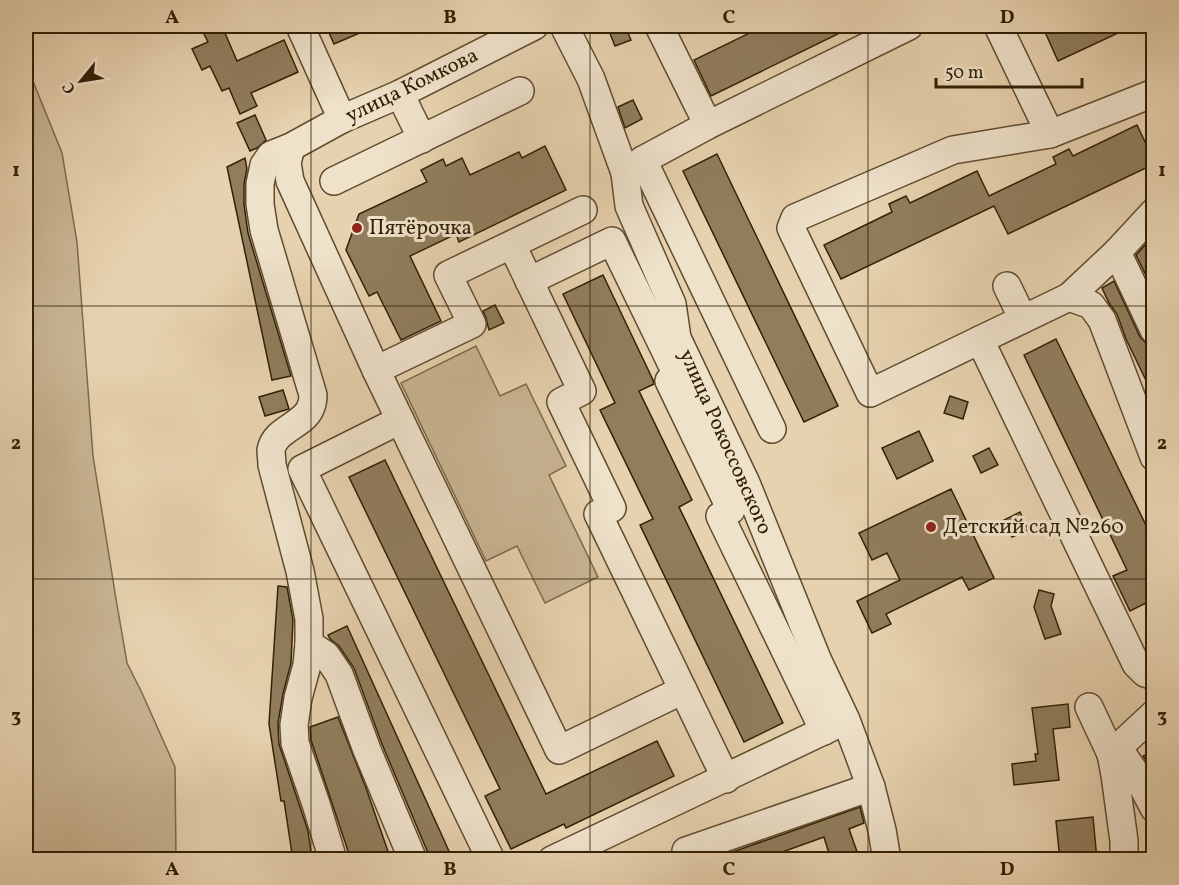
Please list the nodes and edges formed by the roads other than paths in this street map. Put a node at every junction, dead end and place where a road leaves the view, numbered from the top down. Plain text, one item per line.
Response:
1 (300, 26) edge
2 (534, 26) edge
3 (564, 26) edge
4 (659, 26) edge
5 (909, 26) edge
6 (998, 26) edge
7 (520, 91) dead end
8 (400, 94) junction
9 (1153, 94) edge
10 (342, 119) junction
11 (708, 125) junction
12 (1050, 134) junction
13 (422, 139) junction
14 (291, 147) junction
15 (634, 166) junction
16 (334, 181) dead end
17 (583, 210) dead end
18 (1154, 212) edge
19 (512, 244) junction
20 (1117, 252) junction
21 (529, 281) junction
22 (1007, 286) dead end
23 (1069, 297) junction
24 (1023, 319) junction
25 (1154, 330) edge
26 (980, 340) junction
27 (376, 370) junction
28 (400, 420) junction
29 (772, 429) dead end
30 (1154, 457) edge
31 (309, 644) junction
32 (1154, 676) edge
33 (683, 690) junction
34 (1089, 707) dead end
35 (1154, 714) edge
36 (835, 726) junction
37 (1110, 754) junction
38 (726, 779) junction
39 (872, 787) junction
40 (1154, 808) edge
41 (686, 851) dead end
42 (333, 860) edge
43 (413, 860) edge
44 (490, 860) edge
45 (552, 860) edge
46 (887, 860) edge
47 (1124, 860) edge

1 - 10 street
2 - 8 street, улица Комкова
3 - 15 street, улица Рокоссовского
4 - 11 street
5 - 11 street
6 - 12 street
7 - 13 street
8 - 10 street, улица Комкова
8 - 13 street
9 - 12 street
10 - 14 street, улица Комкова
11 - 15 street
12 - 26 street
13 - 16 street
14 - 27 street
14 - 31 street, улица Комкова
15 - 29 street
15 - 36 street, улица Рокоссовского
17 - 19 street
18 - 20 street
19 - 21 street
19 - 27 street
20 - 23 street
20 - 25 street
21 - 33 street
21 - 36 street
22 - 24 street
23 - 24 street
23 - 30 street
24 - 26 street
26 - 32 street
27 - 28 street
28 - 33 street
28 - 44 street
31 - 42 street, улица Комкова
31 - 43 street
33 - 38 street
34 - 37 street
35 - 37 street
36 - 38 street
36 - 39 street, улица Рокоссовского
37 - 40 street
37 - 47 street
38 - 45 street
39 - 41 street
39 - 46 street, улица Рокоссовского

